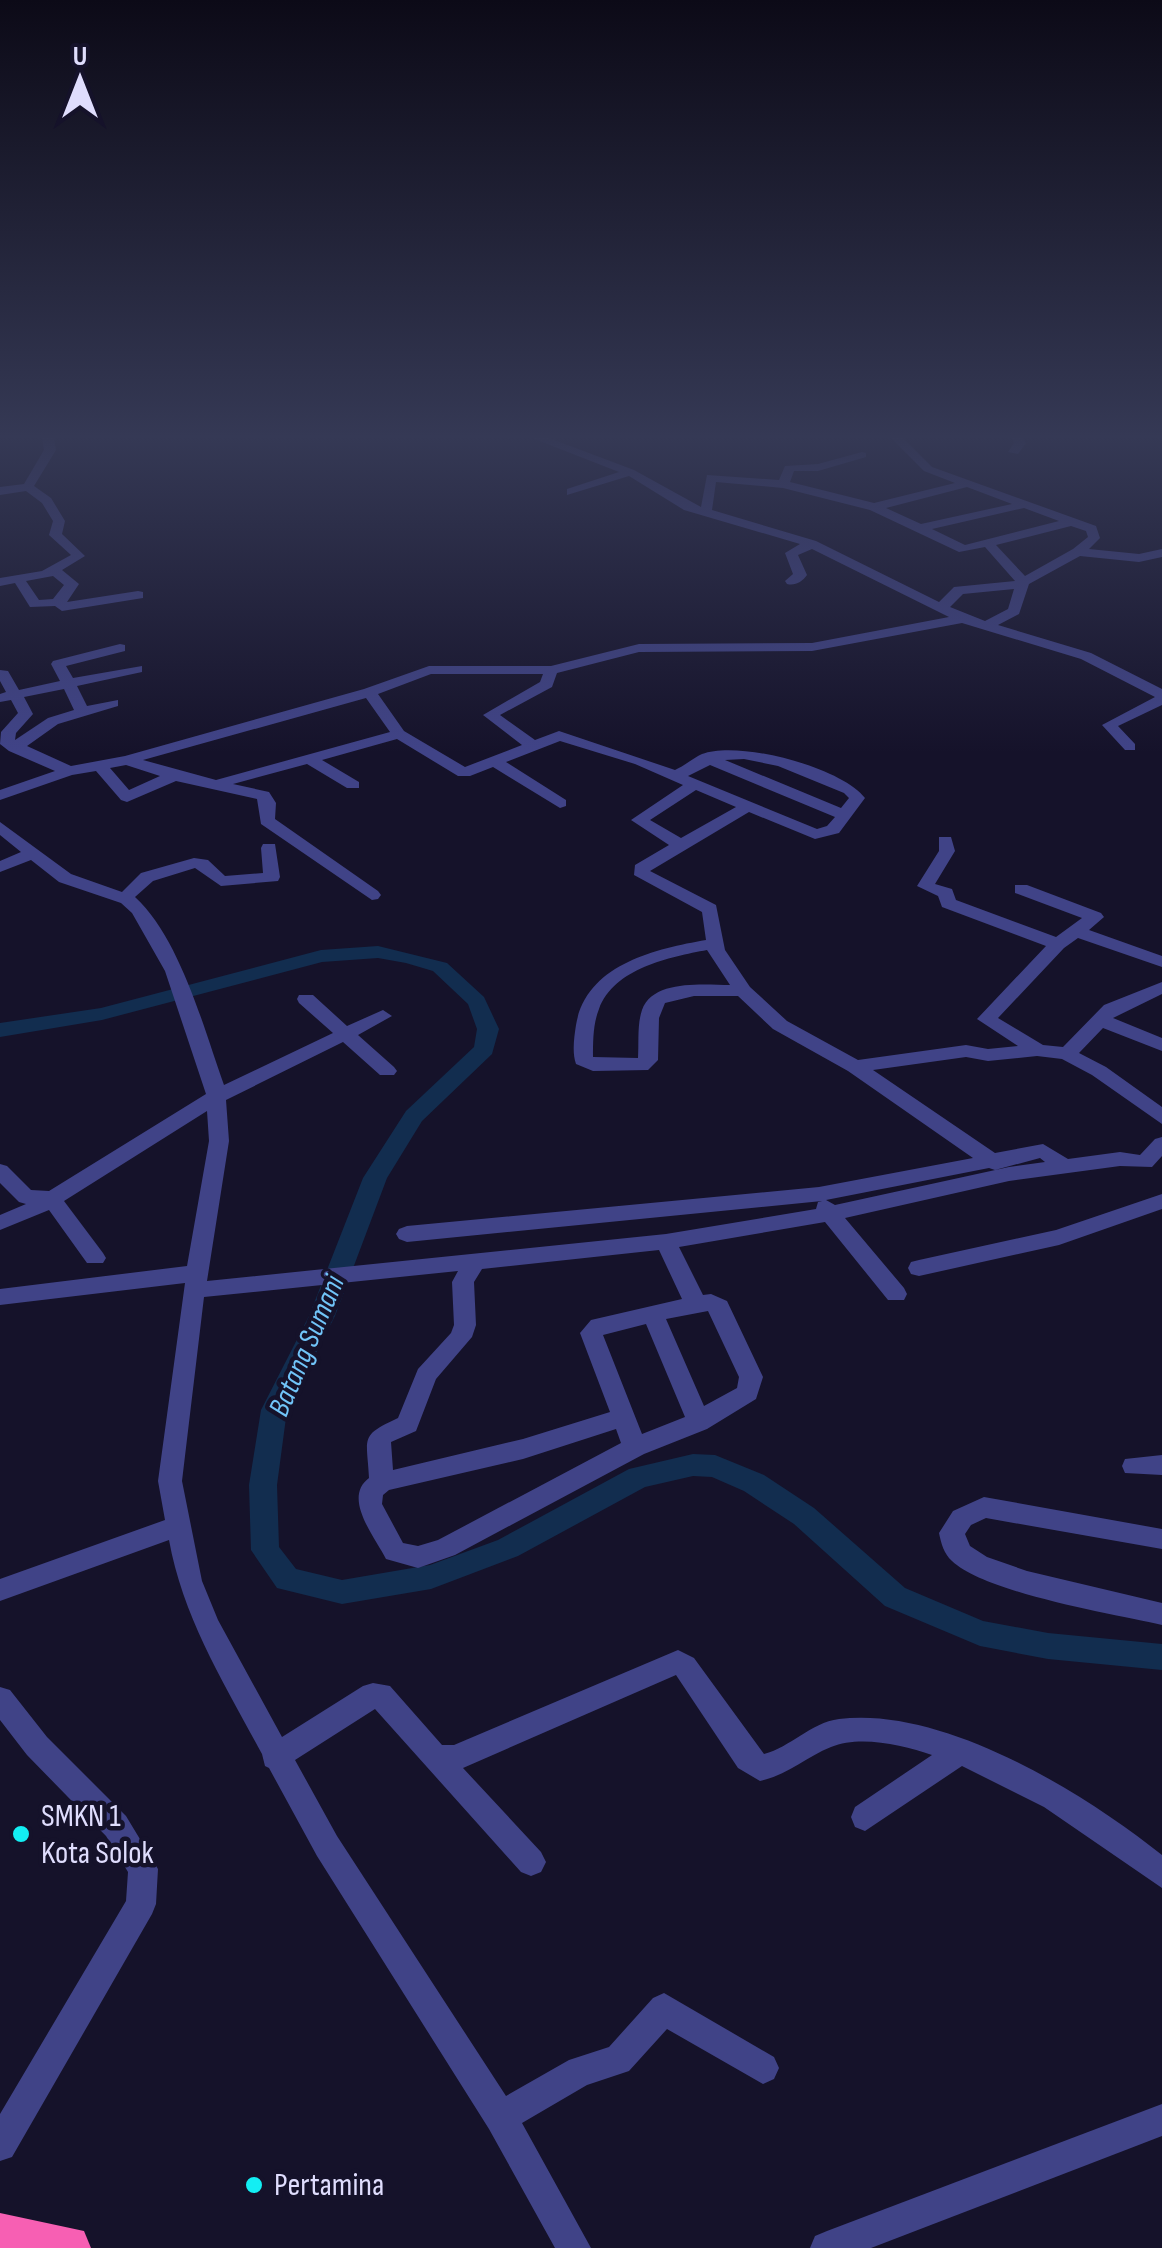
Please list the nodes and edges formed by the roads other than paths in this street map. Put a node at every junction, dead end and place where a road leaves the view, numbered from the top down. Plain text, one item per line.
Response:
1 (63, 543) edge
2 (808, 543) edge
3 (949, 543) edge
4 (994, 543) edge
5 (1086, 543) edge
6 (812, 544) junction
7 (990, 544) junction
8 (1078, 552) junction
9 (1162, 554) edge
10 (55, 571) junction
11 (19, 580) junction
12 (792, 581) dead end
13 (0, 582) edge
14 (1022, 583) junction
15 (138, 595) dead end
16 (59, 602) junction
17 (941, 608) junction
18 (961, 618) junction
19 (984, 627) junction
20 (120, 648) dead end
21 (137, 669) dead end
22 (551, 670) junction
23 (3, 674) dead end
24 (68, 684) junction
25 (369, 692) junction
26 (1161, 694) edge
27 (8, 696) edge
28 (113, 703) dead end
29 (83, 712) junction
30 (399, 734) junction
31 (534, 746) junction
32 (1130, 747) dead end
33 (14, 748) junction
34 (706, 758) junction
35 (127, 760) junction
36 (310, 760) junction
37 (495, 762) junction
38 (100, 766) junction
39 (69, 771) junction
40 (174, 776) junction
41 (676, 776) junction
42 (214, 784) junction
43 (695, 784) junction
44 (354, 785) dead end
45 (0, 795) edge
46 (560, 803) dead end
47 (747, 807) junction
48 (844, 816) junction
49 (0, 826) edge
50 (945, 840) dead end
51 (682, 845) junction
52 (269, 848) dead end
53 (32, 853) junction
54 (0, 867) edge
55 (1022, 888) dead end
56 (372, 895) dead end
57 (125, 898) junction
58 (1076, 932) junction
59 (714, 944) junction
60 (1058, 944) junction
61 (1162, 962) edge
62 (1162, 987) edge
63 (744, 991) junction
64 (306, 999) dead end
65 (382, 1016) dead end
66 (1098, 1019) junction
67 (346, 1035) junction
68 (1162, 1045) edge
69 (1038, 1050) junction
70 (1067, 1054) junction
71 (855, 1067) junction
72 (387, 1071) dead end
73 (217, 1096) junction
74 (1162, 1116) edge
75 (1162, 1144) edge
76 (1145, 1162) junction
77 (1000, 1167) junction
78 (0, 1172) edge
79 (1162, 1178) edge
80 (50, 1198) junction
81 (1162, 1200) edge
82 (824, 1204) junction
83 (0, 1223) edge
84 (407, 1234) dead end
85 (666, 1242) junction
86 (95, 1258) dead end
87 (474, 1262) junction
88 (918, 1268) dead end
89 (196, 1282) junction
90 (896, 1294) dead end
91 (0, 1297) edge
92 (696, 1304) junction
93 (653, 1314) junction
94 (623, 1416) junction
95 (698, 1422) junction
96 (635, 1447) junction
97 (1162, 1465) edge
98 (1134, 1466) dead end
99 (382, 1482) junction
100 (178, 1526) junction
101 (1162, 1539) edge
102 (0, 1590) edge
103 (1162, 1614) edge
104 (0, 1699) edge
105 (962, 1750) junction
106 (275, 1757) junction
107 (434, 1758) junction
108 (865, 1817) dead end
109 (531, 1862) dead end
110 (1162, 1874) edge
111 (763, 2068) dead end
112 (501, 2117) junction
113 (1162, 2120) edge
114 (0, 2145) edge
115 (0, 2236) edge
116 (67, 2248) edge
117 (574, 2248) edge
118 (827, 2248) edge

1 - 10 street
2 - 6 street
3 - 7 street
4 - 7 street
5 - 8 street
6 - 12 street
6 - 17 street
7 - 14 street
8 - 9 street
8 - 14 street
10 - 11 street
10 - 16 street
11 - 13 street
11 - 16 street
14 - 17 street
14 - 19 street
15 - 16 street
17 - 18 street
18 - 19 street
18 - 22 street
19 - 26 street
20 - 24 street
21 - 24 street
22 - 25 street
22 - 31 street
23 - 27 street
24 - 27 street
24 - 29 street
25 - 30 street
25 - 35 street
26 - 32 street
27 - 33 street
28 - 29 street
29 - 33 street
30 - 36 street
30 - 37 street
31 - 37 street
31 - 41 street
33 - 39 street
34 - 41 street
34 - 48 street
34 - 48 street
35 - 38 street
35 - 40 street
36 - 42 street
36 - 44 street
37 - 46 street
38 - 39 street
38 - 40 street
39 - 45 street
40 - 42 street
41 - 43 street
42 - 56 street
43 - 47 street
43 - 51 street
47 - 48 street
47 - 51 street
49 - 53 street
50 - 60 street
51 - 59 street
52 - 57 street
53 - 54 street
53 - 57 street
55 - 58 street
57 - 73 street
58 - 60 street
58 - 61 street
59 - 63 street
59 - 63 street
60 - 69 street
62 - 66 street
63 - 71 street
64 - 67 street
65 - 67 street
66 - 68 street
66 - 70 street
67 - 72 street
67 - 73 street
69 - 70 street
69 - 71 street
70 - 74 street
71 - 77 street
73 - 80 street
73 - 89 street
75 - 76 street
76 - 77 street
76 - 79 street
77 - 82 street
78 - 80 street
80 - 83 street
80 - 86 street
81 - 88 street
82 - 84 street
82 - 85 street
82 - 90 street
85 - 87 street
85 - 92 street
87 - 89 street
87 - 99 street
89 - 91 street
89 - 100 street
92 - 93 street
92 - 95 street
93 - 94 street
93 - 95 street
94 - 96 street
94 - 99 street
95 - 96 street
96 - 99 street
97 - 98 street
100 - 102 street
100 - 106 street
101 - 103 street
104 - 114 street
105 - 107 street
105 - 108 street
105 - 110 street
106 - 107 street
106 - 112 street
107 - 109 street
111 - 112 street
112 - 117 street
113 - 118 street
115 - 116 highway

